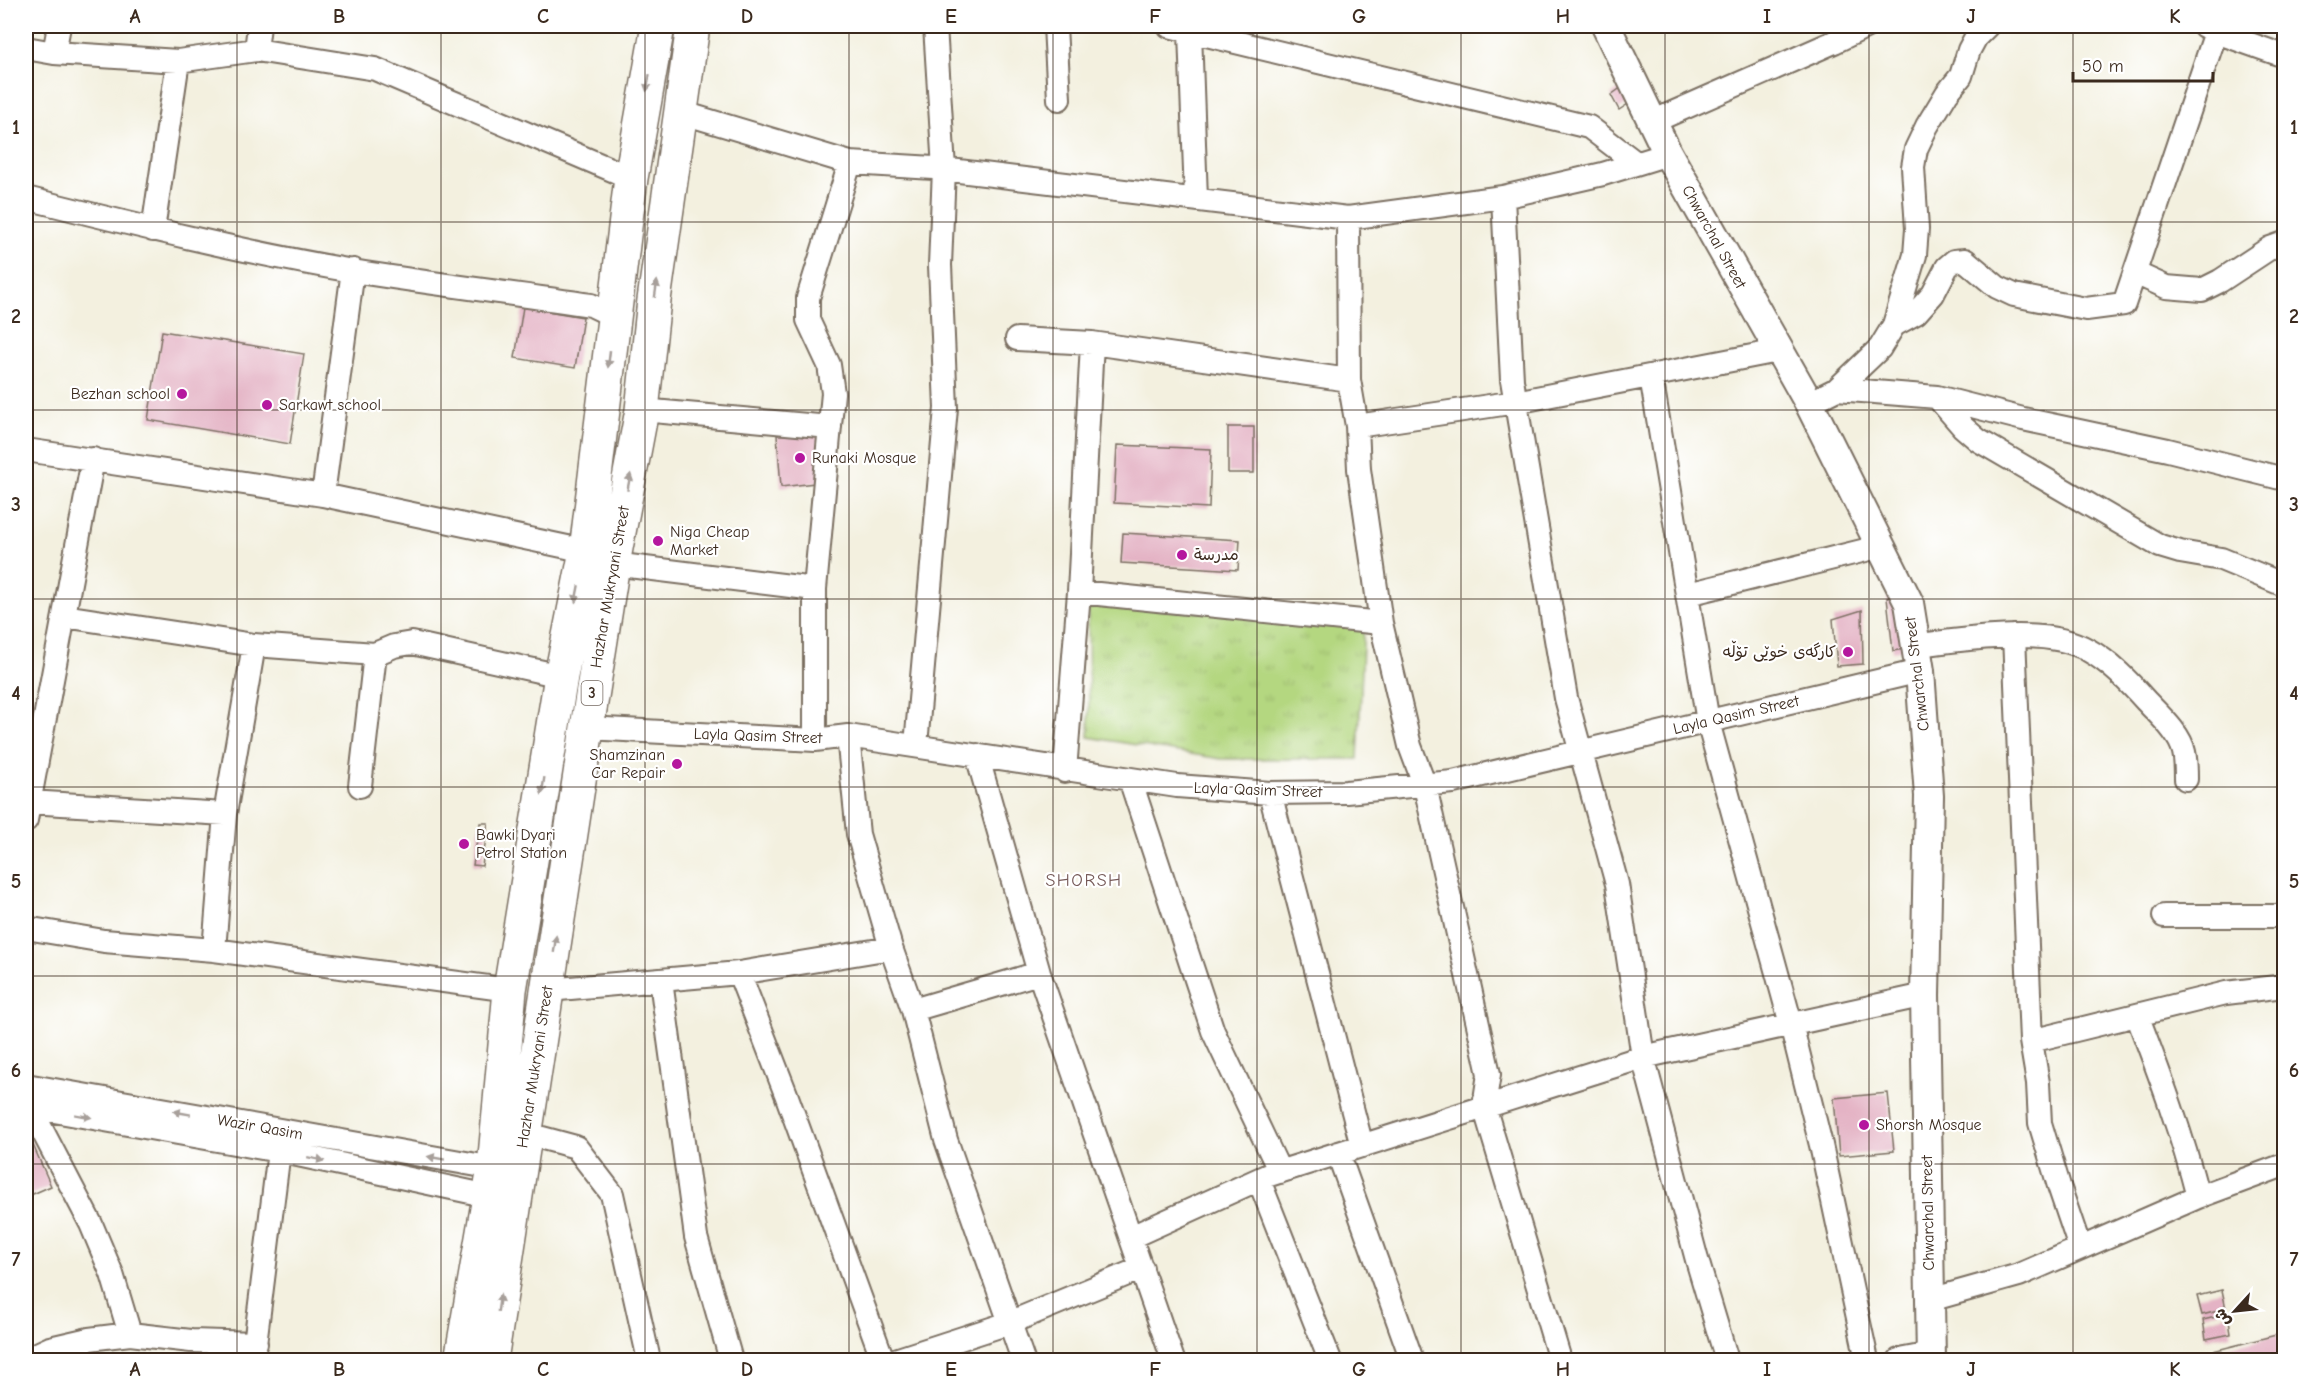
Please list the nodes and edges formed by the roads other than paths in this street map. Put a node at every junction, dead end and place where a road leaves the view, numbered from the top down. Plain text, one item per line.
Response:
1 (58, 26) edge
2 (259, 26) edge
3 (693, 26) edge
4 (935, 26) edge
5 (1055, 26) edge
6 (1606, 26) edge
7 (1867, 26) edge
8 (1987, 26) edge
9 (652, 27) edge
10 (1180, 29) edge
11 (2210, 29) edge
12 (1831, 34) edge
13 (26, 48) edge
14 (256, 50) junction
15 (54, 53) junction
16 (2284, 56) edge
17 (178, 61) junction
18 (1059, 99) dead end
19 (680, 112) junction
20 (1652, 122) junction
21 (1668, 154) junction
22 (850, 163) junction
23 (1636, 163) junction
24 (944, 170) junction
25 (631, 178) junction
26 (1503, 197) junction
27 (26, 198) edge
28 (1196, 199) junction
29 (1348, 218) junction
30 (153, 230) junction
31 (2284, 243) edge
32 (353, 270) junction
33 (2134, 273) junction
34 (614, 316) junction
35 (1894, 325) junction
36 (1017, 339) dead end
37 (1092, 343) junction
38 (1778, 351) junction
39 (1651, 376) junction
40 (1349, 380) junction
41 (1838, 389) junction
42 (1937, 397) junction
43 (1516, 402) junction
44 (1809, 403) junction
45 (642, 410) junction
46 (1357, 426) junction
47 (830, 427) junction
48 (26, 450) edge
49 (93, 459) junction
50 (2284, 479) edge
51 (323, 495) junction
52 (1882, 546) junction
53 (600, 558) junction
54 (2284, 585) edge
55 (815, 589) junction
56 (1079, 592) junction
57 (1688, 594) junction
58 (64, 616) junction
59 (1381, 623) junction
60 (2014, 636) junction
61 (254, 645) junction
62 (375, 654) junction
63 (1919, 658) junction
64 (561, 676) junction
65 (1708, 722) junction
66 (587, 728) junction
67 (848, 736) junction
68 (814, 740) junction
69 (916, 745) junction
70 (1582, 752) junction
71 (977, 755) junction
72 (1065, 771) junction
73 (1130, 779) junction
74 (2187, 779) dead end
75 (360, 786) dead end
76 (1425, 786) junction
77 (1270, 793) junction
78 (27, 811) edge
79 (225, 814) junction
80 (2164, 916) dead end
81 (2284, 916) edge
82 (26, 927) edge
83 (891, 948) junction
84 (214, 950) junction
85 (739, 973) junction
86 (1039, 973) junction
87 (661, 981) junction
88 (2284, 986) edge
89 (510, 990) junction
90 (548, 990) junction
91 (1925, 995) junction
92 (913, 1010) junction
93 (2137, 1015) junction
94 (1791, 1024) junction
95 (2031, 1041) junction
96 (1643, 1057) junction
97 (26, 1085) edge
98 (1484, 1106) junction
99 (28, 1107) edge
100 (524, 1133) junction
101 (1362, 1146) junction
102 (279, 1151) junction
103 (1338, 1153) junction
104 (2284, 1165) edge
105 (1280, 1172) junction
106 (1259, 1180) junction
107 (491, 1182) junction
108 (2198, 1197) junction
109 (1131, 1237) junction
110 (2080, 1248) junction
111 (1142, 1268) junction
112 (1930, 1300) junction
113 (1009, 1323) junction
114 (130, 1334) junction
115 (189, 1351) edge
116 (254, 1352) edge
117 (1931, 1358) edge
118 (26, 1359) edge
119 (461, 1360) edge
120 (491, 1360) edge
121 (649, 1360) edge
122 (731, 1360) edge
123 (883, 1360) edge
124 (895, 1360) edge
125 (1023, 1360) edge
126 (1173, 1360) edge
127 (1330, 1360) edge
128 (1412, 1360) edge
129 (1560, 1360) edge
130 (1727, 1360) edge
131 (1867, 1360) edge
132 (1899, 1360) edge

1 - 15 street
2 - 14 street
3 - 19 highway, Hazhar Mukryani Street / 3
4 - 24 street
5 - 18 street
6 - 20 main road, Chwarchal Street
7 - 12 street
8 - 35 street
9 -> 25 highway, Hazhar Mukryani Street / 3
10 - 23 street
10 - 28 street
11 - 16 street
11 - 33 street
12 - 20 street
13 - 15 street
14 - 17 street
14 - 25 street
15 - 17 street
17 - 30 street
19 - 22 street
45 -> 19 highway, Hazhar Mukryani Street / 3
20 - 21 main road, Chwarchal Street
21 - 23 street
21 - 38 main road, Chwarchal Street
22 - 24 street
22 - 47 street
23 - 26 street
24 - 28 street
24 - 69 street
25 - 34 highway, Hazhar Mukryani Street / 3
26 - 29 street
26 - 43 street
27 - 30 street
28 - 29 street
29 - 40 street
30 - 32 street
31 - 33 street
32 - 34 street
32 - 51 street
33 - 35 street
34 -> 53 highway, Hazhar Mukryani Street / 3
35 - 41 street
36 - 37 street
37 - 40 street
37 - 56 street
38 - 39 street
38 - 44 main road, Chwarchal Street
39 - 43 street
39 - 57 street
40 - 46 street
41 - 42 street
41 - 44 street
42 - 50 street
42 - 54 street
43 - 46 street
43 - 70 street
44 - 52 main road, Chwarchal Street
45 - 47 street
53 -> 45 highway, Hazhar Mukryani Street / 3
46 - 59 street
47 - 55 street
48 - 49 street
49 - 51 street
49 - 58 street
51 - 53 street
52 - 57 street
52 - 63 main road, Chwarchal Street
53 - 55 street
53 -> 64 highway, Hazhar Mukryani Street / 3
53 - 66 highway, Hazhar Mukryani Street / 3
55 - 68 street
56 - 59 street
56 - 72 street
57 - 65 street
58 - 61 street
58 - 78 street
59 - 76 street
60 - 63 street, Layla Qasim Street
60 - 74 street, Layla Qasim Street
60 - 95 street
61 - 62 street
61 - 79 street
62 - 64 street
62 - 75 street
63 - 65 street, Layla Qasim Street
63 - 91 main road, Chwarchal Street
64 -> 89 highway, Hazhar Mukryani Street / 3
65 - 70 street, Layla Qasim Street
65 - 94 street
66 - 68 street, Layla Qasim Street
90 -> 66 highway, Hazhar Mukryani Street / 3
67 - 68 street, Layla Qasim Street
67 - 69 street, Layla Qasim Street
67 - 83 street
69 - 71 street, Layla Qasim Street
70 - 76 street, Layla Qasim Street
70 - 96 street
71 - 72 street, Layla Qasim Street
71 - 86 street
72 - 73 street, Layla Qasim Street
73 - 77 street, Layla Qasim Street
73 - 105 street
76 - 77 street, Layla Qasim Street
76 - 98 street
77 - 101 street
78 - 79 street
79 - 84 street
80 - 81 street
82 - 84 street
83 - 85 street
83 - 92 street
84 - 89 street
85 - 87 street
85 - 123 street
86 - 92 street
86 - 109 street
87 - 90 street
87 - 122 street
88 - 93 street
89 - 107 highway, Hazhar Mukryani Street / 3
90 - 100 highway, Hazhar Mukryani Street / 3
91 - 94 street
91 - 112 main road, Chwarchal Street
92 - 113 street
93 - 95 street
93 - 108 street
94 - 96 street
94 - 131 street
95 - 110 street
96 - 98 street
96 - 130 street
107 -> 97 street, Wazir Qasim
98 - 101 street
98 - 129 street
99 -> 102 street, Wazir Qasim
99 - 114 street
120 -> 100 highway, Hazhar Mukryani Street / 3
100 - 121 street
101 - 103 street
102 -> 107 street, Wazir Qasim
102 - 116 street
103 - 105 street
103 - 128 street
104 - 108 street
105 - 106 street
106 - 109 street
106 - 127 street
107 - 119 highway, Hazhar Mukryani Street / 3
108 - 110 street
109 - 111 street
110 - 112 street
111 - 113 street
111 - 126 street
112 - 117 main road, Chwarchal Street
113 - 124 street
113 - 125 street
114 - 115 street
114 - 118 street
115 - 116 street
117 - 132 street

